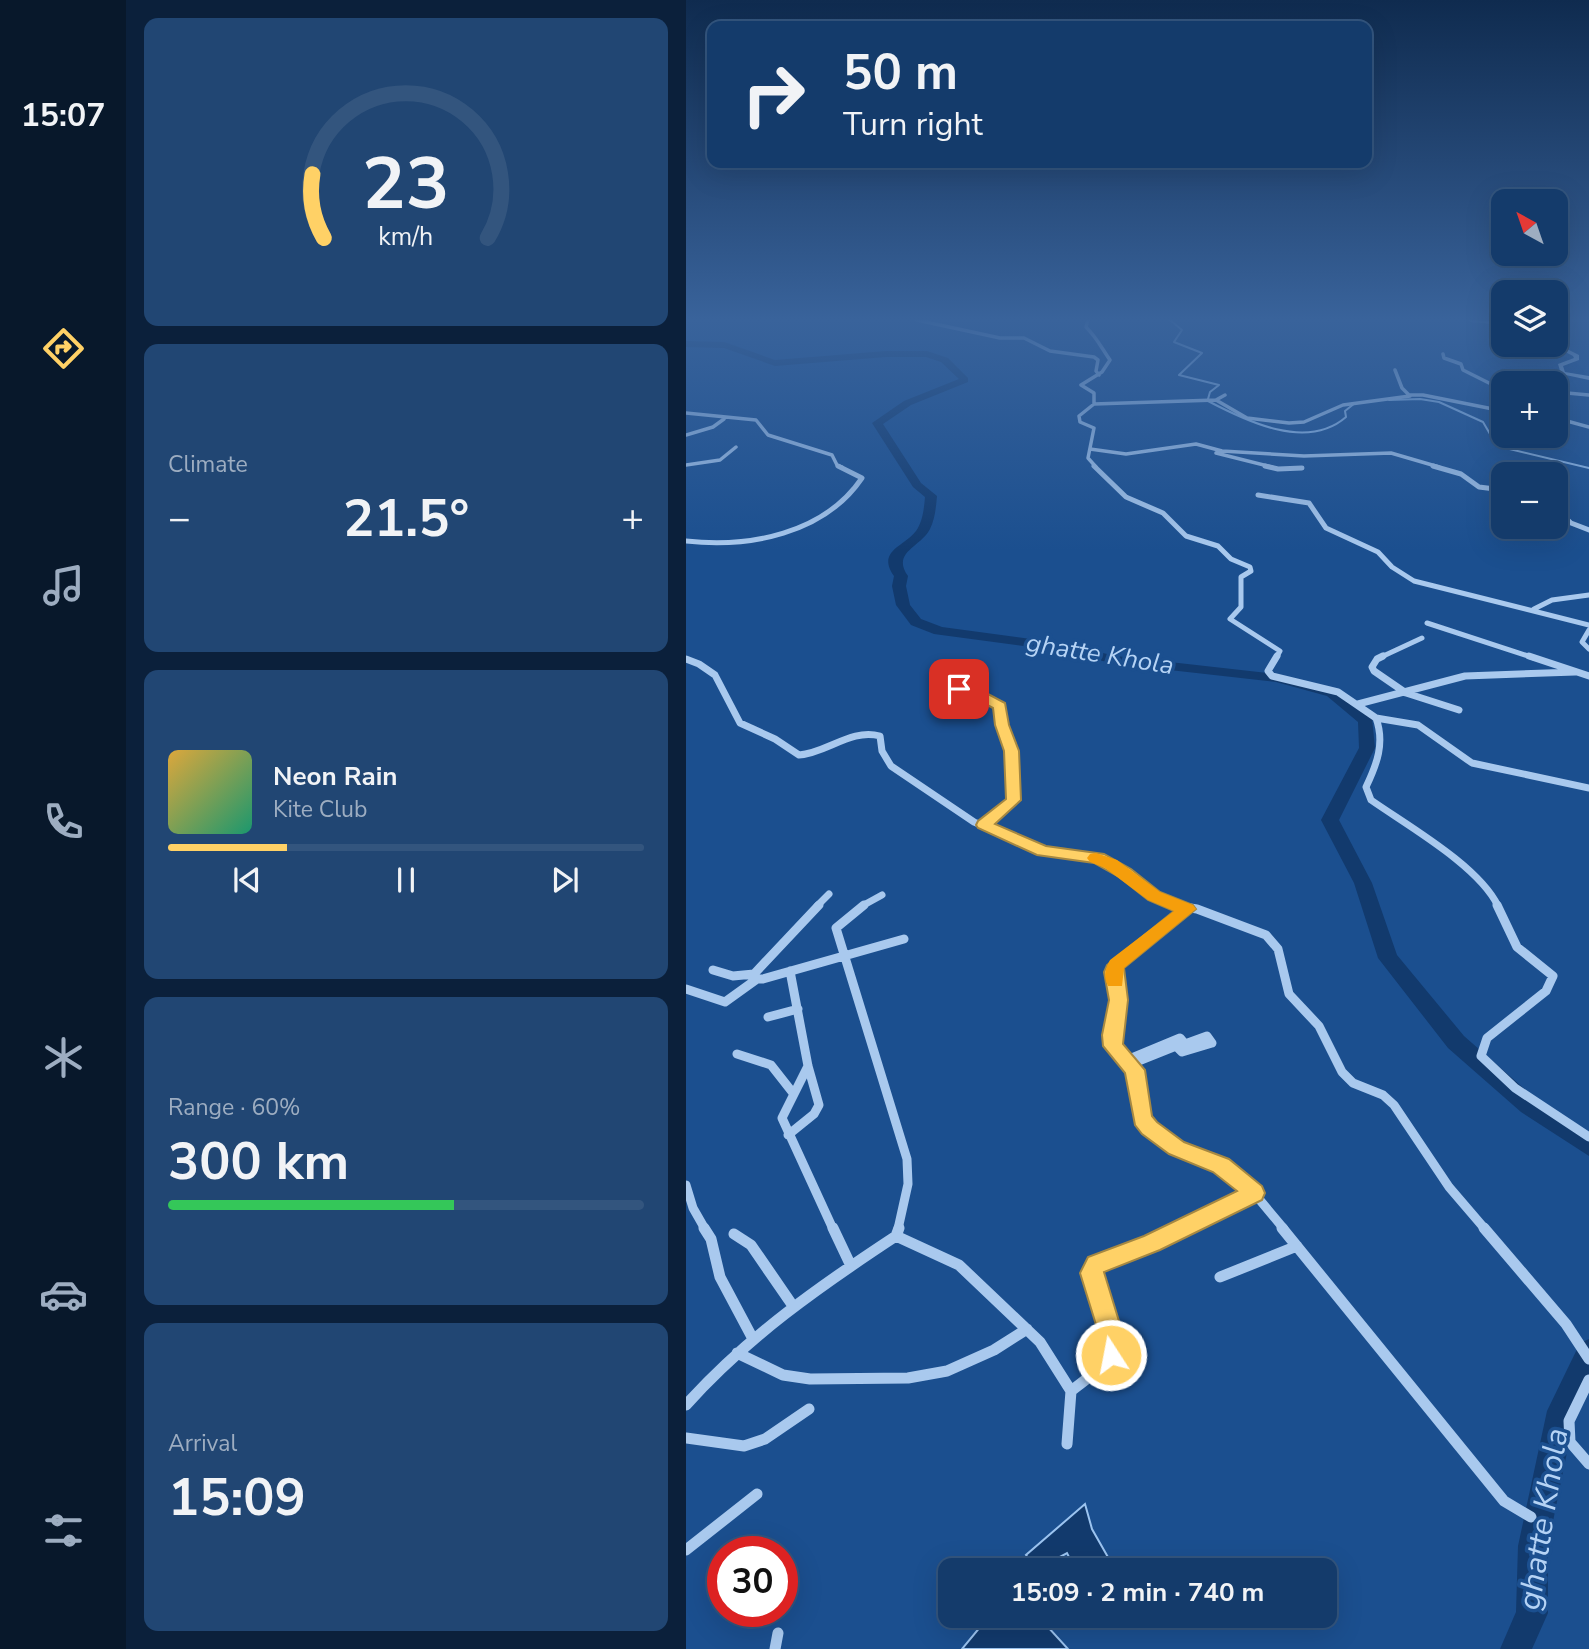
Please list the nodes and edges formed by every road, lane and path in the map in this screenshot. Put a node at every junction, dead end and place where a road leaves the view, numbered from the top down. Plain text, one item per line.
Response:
1 (1094, 397) edge
2 (1221, 397) edge
3 (1390, 397) edge
4 (1431, 397) edge
5 (1216, 400) junction
6 (1094, 404) junction
7 (1491, 409) edge
8 (686, 413) edge
9 (724, 419) junction
10 (1568, 421) edge
11 (1589, 427) edge
12 (686, 435) edge
13 (1192, 446) junction
14 (736, 447) dead end
15 (1090, 449) junction
16 (686, 465) edge
17 (1302, 468) dead end
18 (1491, 488) edge
19 (1258, 495) dead end
20 (1568, 520) edge
21 (1589, 530) edge
22 (686, 541) edge
23 (1589, 595) edge
24 (1534, 609) junction
25 (1427, 623) dead end
26 (1588, 625) edge
27 (1422, 638) dead end
28 (1589, 649) edge
29 (686, 659) edge
30 (972, 673) dead end
31 (1575, 673) junction
32 (1589, 676) edge
33 (1405, 693) junction
34 (1359, 704) junction
35 (1459, 710) dead end
36 (1376, 718) junction
37 (1589, 788) edge
38 (984, 825) junction
39 (830, 894) dead end
40 (882, 895) dead end
41 (1187, 909) junction
42 (904, 939) dead end
43 (845, 955) junction
44 (713, 970) dead end
45 (790, 971) junction
46 (756, 976) junction
47 (686, 989) edge
48 (798, 1009) junction
49 (768, 1017) dead end
50 (737, 1054) dead end
51 (1129, 1062) junction
52 (808, 1066) junction
53 (793, 1093) junction
54 (788, 1135) junction
55 (1589, 1137) edge
56 (686, 1185) edge
57 (1254, 1193) junction
58 (734, 1234) dead end
59 (896, 1236) junction
60 (1297, 1246) junction
61 (851, 1266) junction
62 (1220, 1276) dead end
63 (793, 1306) junction
64 (1027, 1329) junction
65 (754, 1339) junction
66 (737, 1353) junction
67 (1589, 1359) edge
68 (1589, 1380) edge
69 (1071, 1391) junction
70 (686, 1405) edge
71 (809, 1409) dead end
72 (686, 1438) edge
73 (1067, 1444) dead end
74 (1589, 1464) edge
75 (757, 1494) dead end
76 (1531, 1517) dead end
77 (686, 1550) edge
78 (779, 1633) dead end
79 (775, 1649) edge

1 - 6 street
2 - 5 street
3 - 5 street
4 - 7 street
5 - 6 street
6 - 15 street
8 - 9 street
9 - 12 street
9 - 22 street
10 - 11 street
13 - 15 street
13 - 17 street
13 - 18 street
14 - 16 street
15 - 34 street
19 - 24 street
20 - 21 street
23 - 24 street
24 - 26 street
25 - 31 street
26 - 28 street
27 - 33 street
29 - 38 street
30 - 38 street
31 - 32 street
31 - 33 street
33 - 34 street
33 - 35 street
34 - 36 street
36 - 37 street
36 - 55 street
38 - 41 street
39 - 46 street
40 - 43 street
41 - 51 street
41 - 67 street
42 - 43 street
43 - 45 street
43 - 59 street
44 - 46 street
45 - 46 street
45 - 48 street
46 - 47 street
48 - 49 street
48 - 52 street
50 - 53 street
51 - 51 street
51 - 57 street
52 - 53 street
52 - 54 street
53 - 54 street
54 - 61 street
56 - 65 street
57 - 60 street
57 - 69 street
58 - 63 street
59 - 61 street
59 - 64 street
60 - 62 street
60 - 76 street
61 - 63 street
63 - 65 street
64 - 66 street
64 - 69 street
65 - 66 street
66 - 70 street
68 - 74 street
69 - 73 street
71 - 72 street
75 - 77 street
78 - 79 street

